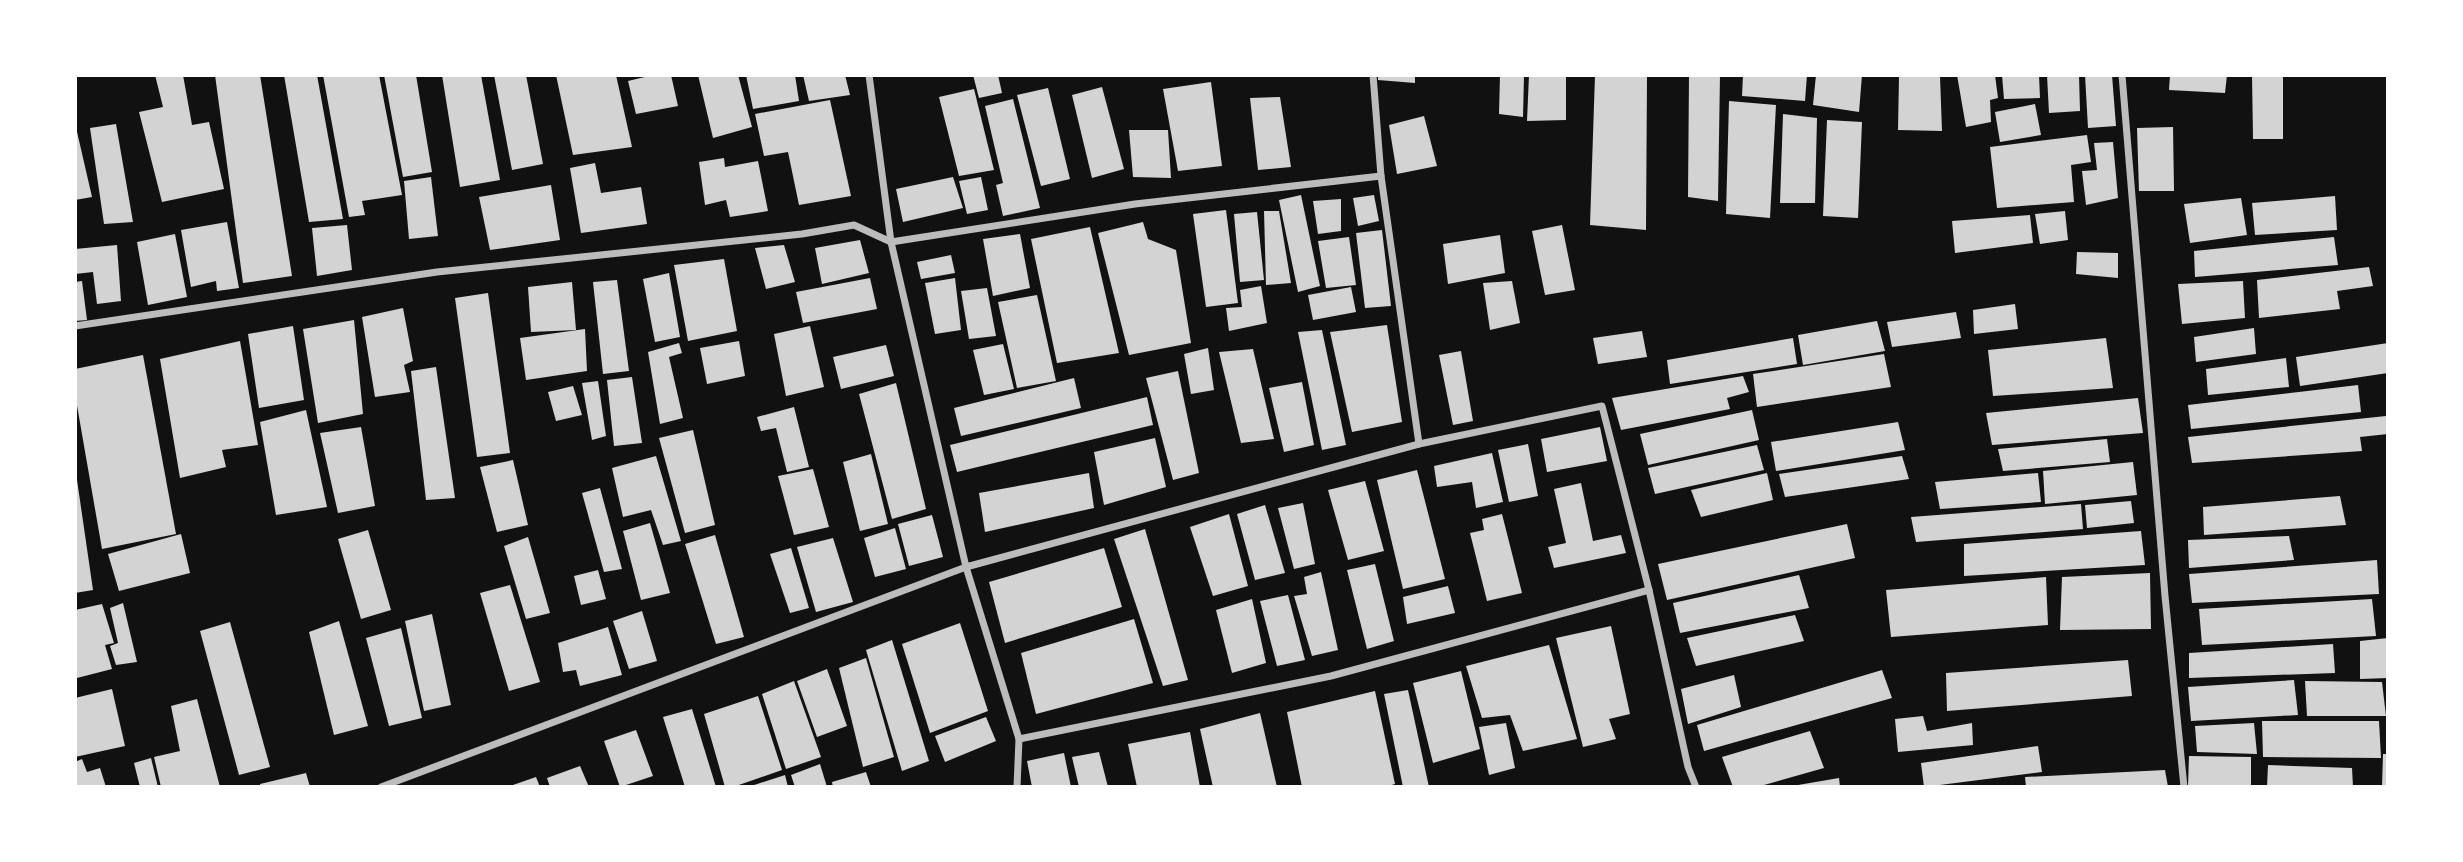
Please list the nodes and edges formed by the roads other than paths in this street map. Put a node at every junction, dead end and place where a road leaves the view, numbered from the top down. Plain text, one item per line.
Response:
1 (869, 75) edge
2 (1373, 75) edge
3 (2122, 75) edge
4 (1381, 176) junction
5 (891, 242) junction
6 (75, 326) edge
7 (1419, 444) junction
8 (966, 568) junction
9 (1649, 590) junction
10 (1019, 739) junction
11 (382, 787) edge
12 (1017, 787) edge
13 (1696, 787) edge
14 (2184, 787) edge

1 - 5 street
2 - 4 street
3 - 14 street
4 - 5 street
4 - 7 street
5 - 6 street
5 - 8 street
7 - 8 street
7 - 9 street
8 - 10 street
8 - 11 street
9 - 10 street
9 - 13 street
10 - 12 street

